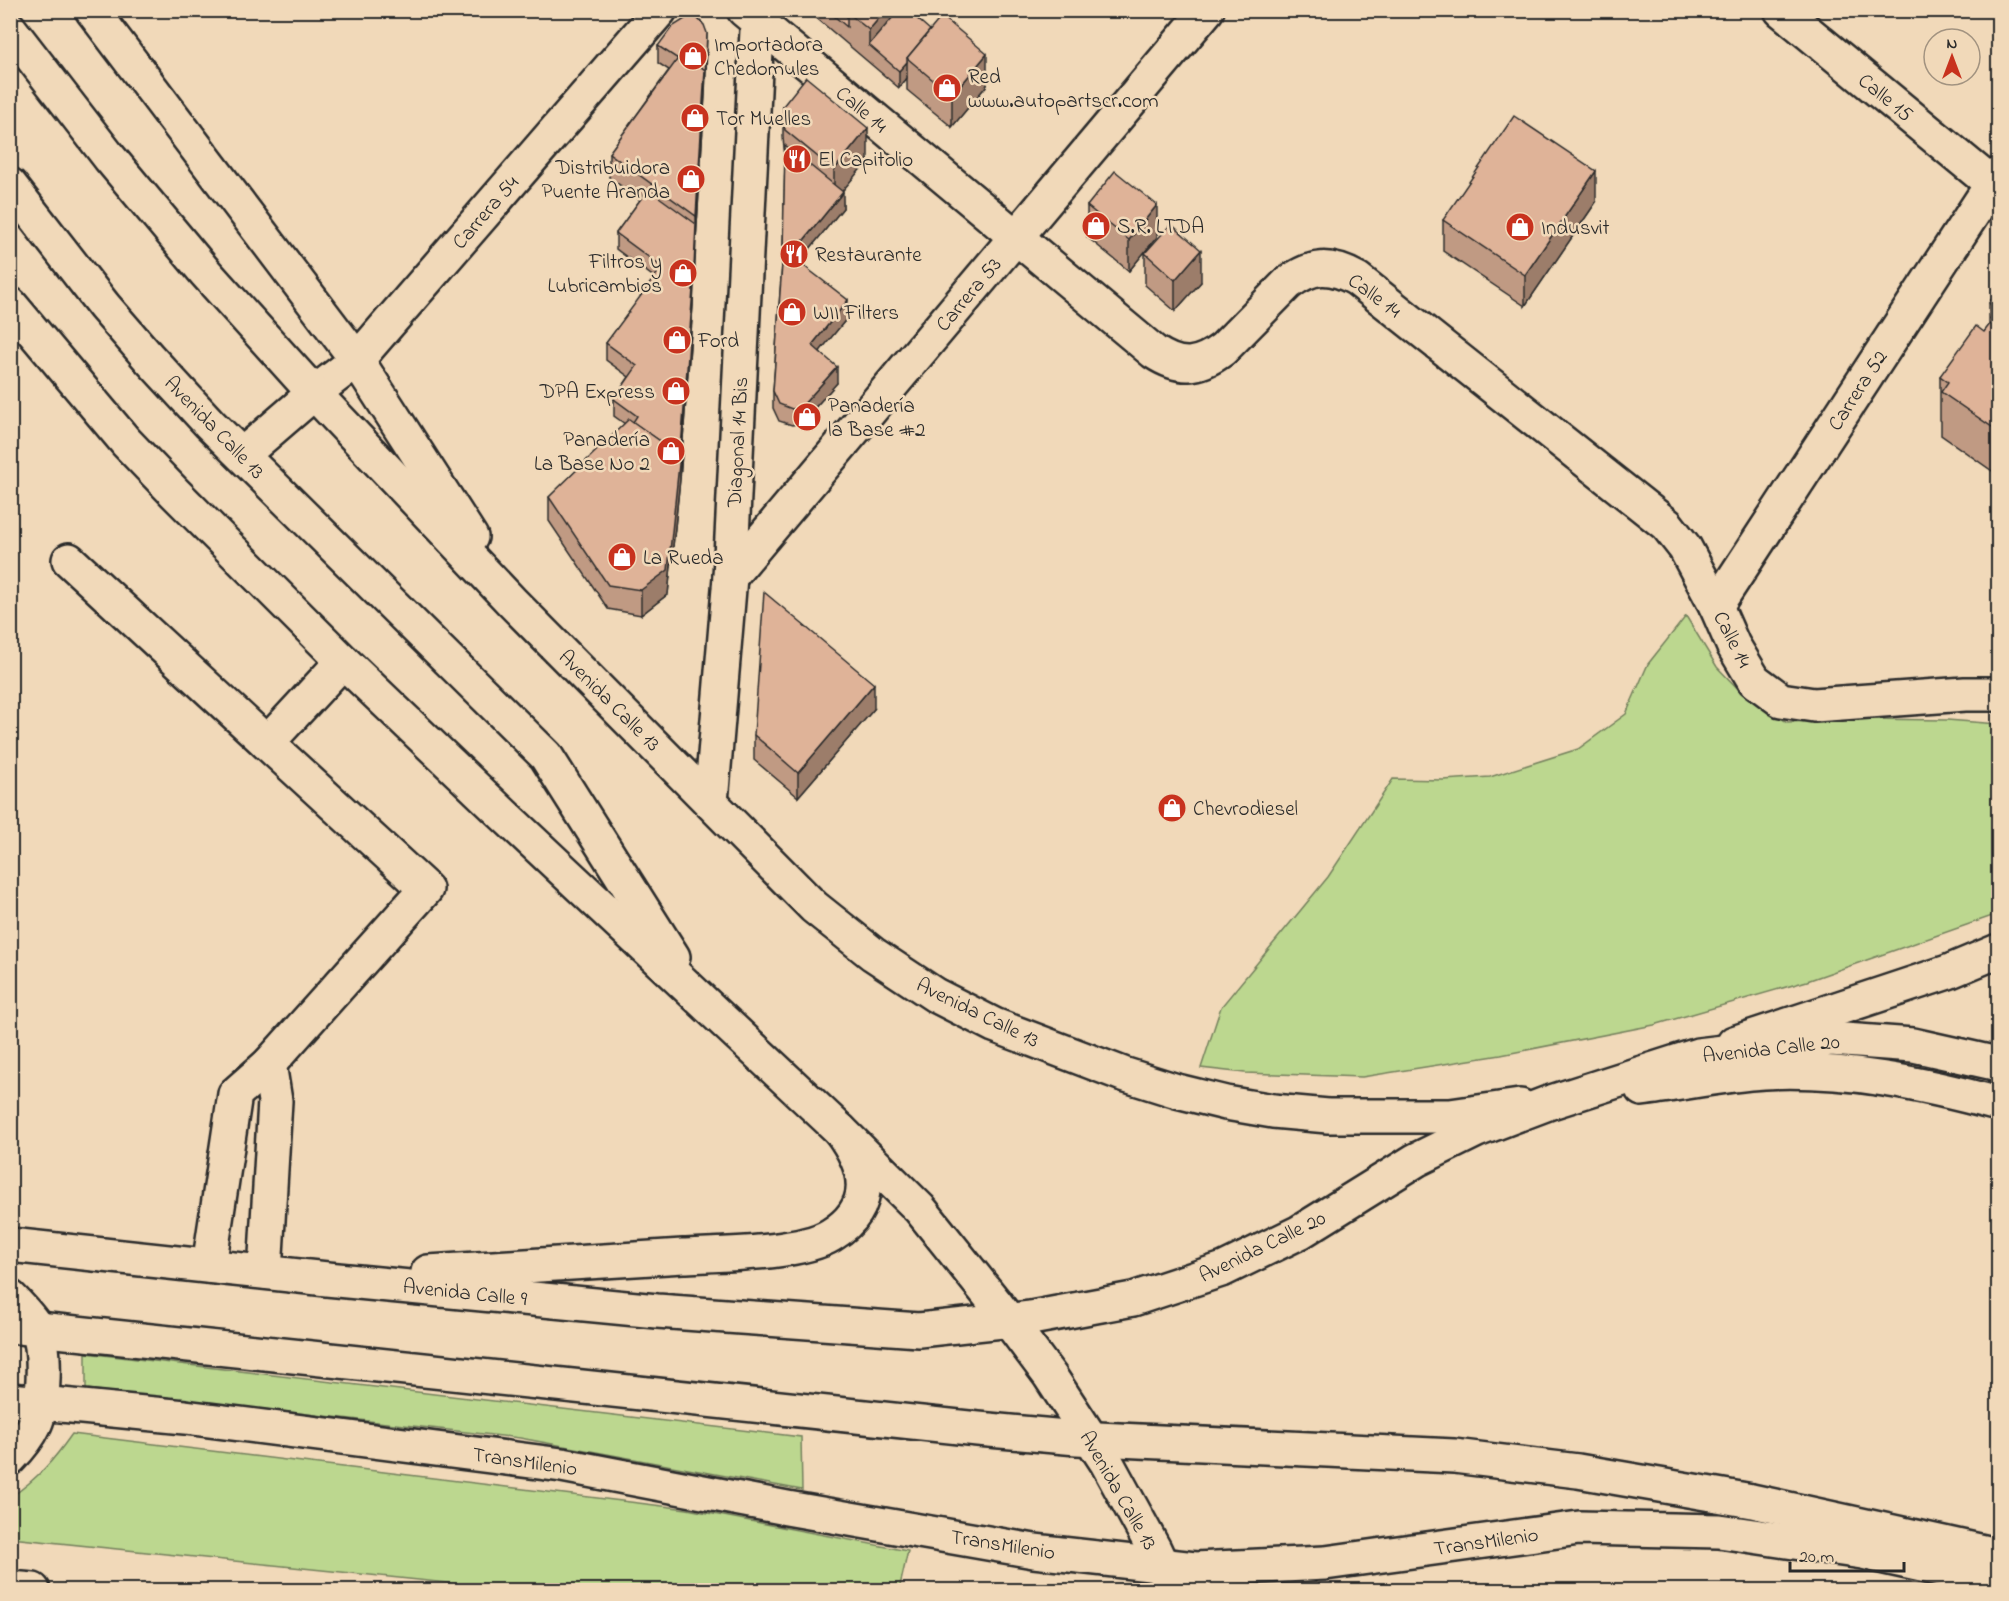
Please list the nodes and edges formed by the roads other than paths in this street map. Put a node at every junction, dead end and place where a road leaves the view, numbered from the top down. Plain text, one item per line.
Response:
1 (660, 10) edge
2 (1207, 10) edge
3 (1781, 10) edge
4 (96, 12) edge
5 (753, 14) edge
6 (10, 29) edge
7 (1995, 179) edge
8 (10, 185) edge
9 (1016, 237) junction
10 (10, 304) edge
11 (357, 360) junction
12 (314, 393) junction
13 (242, 455) junction
14 (69, 560) dead end
15 (730, 577) junction
16 (512, 602) junction
17 (1716, 606) junction
18 (343, 661) junction
19 (1998, 694) edge
20 (267, 742) junction
21 (711, 802) junction
22 (1998, 951) edge
23 (697, 996) junction
24 (1698, 1055) junction
25 (269, 1064) junction
26 (1998, 1064) edge
27 (1548, 1103) junction
28 (1998, 1104) edge
29 (840, 1130) junction
30 (10, 1245) edge
31 (209, 1266) junction
32 (265, 1272) junction
33 (327, 1279) junction
34 (10, 1297) edge
35 (1009, 1320) junction
36 (24, 1328) edge
37 (919, 1330) joint
38 (26, 1401) edge
39 (1090, 1438) junction
40 (10, 1458) edge
41 (1998, 1555) edge
42 (1167, 1578) edge
43 (1998, 1582) edge
44 (10, 1588) edge
45 (33, 1590) edge

1 - 11 main road, Carrera 54
2 - 9 main road, Carrera 53
3 - 7 main road, Calle 15
4 - 11 main road, Avenida Calle 13
5 - 9 main road, Calle 14
5 - 15 main road, Diagonal 14 Bis
6 - 12 main road, Avenida Calle 13
7 - 17 main road, Carrera 52
8 - 13 main road, Avenida Calle 13
9 - 15 main road, Carrera 53
9 - 17 main road, Calle 14
10 - 18 main road, Avenida Calle 13
11 - 12 main road, Carrera 54
11 - 16 main road, Avenida Calle 13
12 - 13 main road, Carrera 54
12 - 16 main road, Avenida Calle 13
13 - 23 main road, Avenida Calle 13
14 - 20 main road
15 - 21 main road, Diagonal 14 Bis
16 - 21 main road, Avenida Calle 13
17 - 19 main road, Calle 14
18 - 20 main road
18 - 23 main road, Avenida Calle 13
20 - 25 main road
21 - 27 main road, Avenida Calle 13
22 - 24 main road
23 - 29 main road, Avenida Calle 13
24 - 26 main road, Avenida Calle 20
24 - 27 main road, Avenida Calle 20
25 - 31 main road
25 - 32 main road
27 - 28 main road, Avenida Calle 20
27 - 35 main road, Avenida Calle 20
29 - 33 main road
29 - 35 main road, Avenida Calle 13
30 - 31 main road, Avenida Calle 9
31 - 32 main road, Avenida Calle 9
32 - 33 main road, Avenida Calle 9
33 - 37 main road, Avenida Calle 9
34 - 36 main road
35 - 37 main road, Avenida Calle 20
35 - 39 main road, Avenida Calle 13
36 - 38 main road
36 - 39 main road
38 - 40 main road
38 - 42 main road, TransMilenio
39 - 41 main road
39 - 42 main road, Avenida Calle 13
42 - 43 main road, TransMilenio
44 - 45 main road

